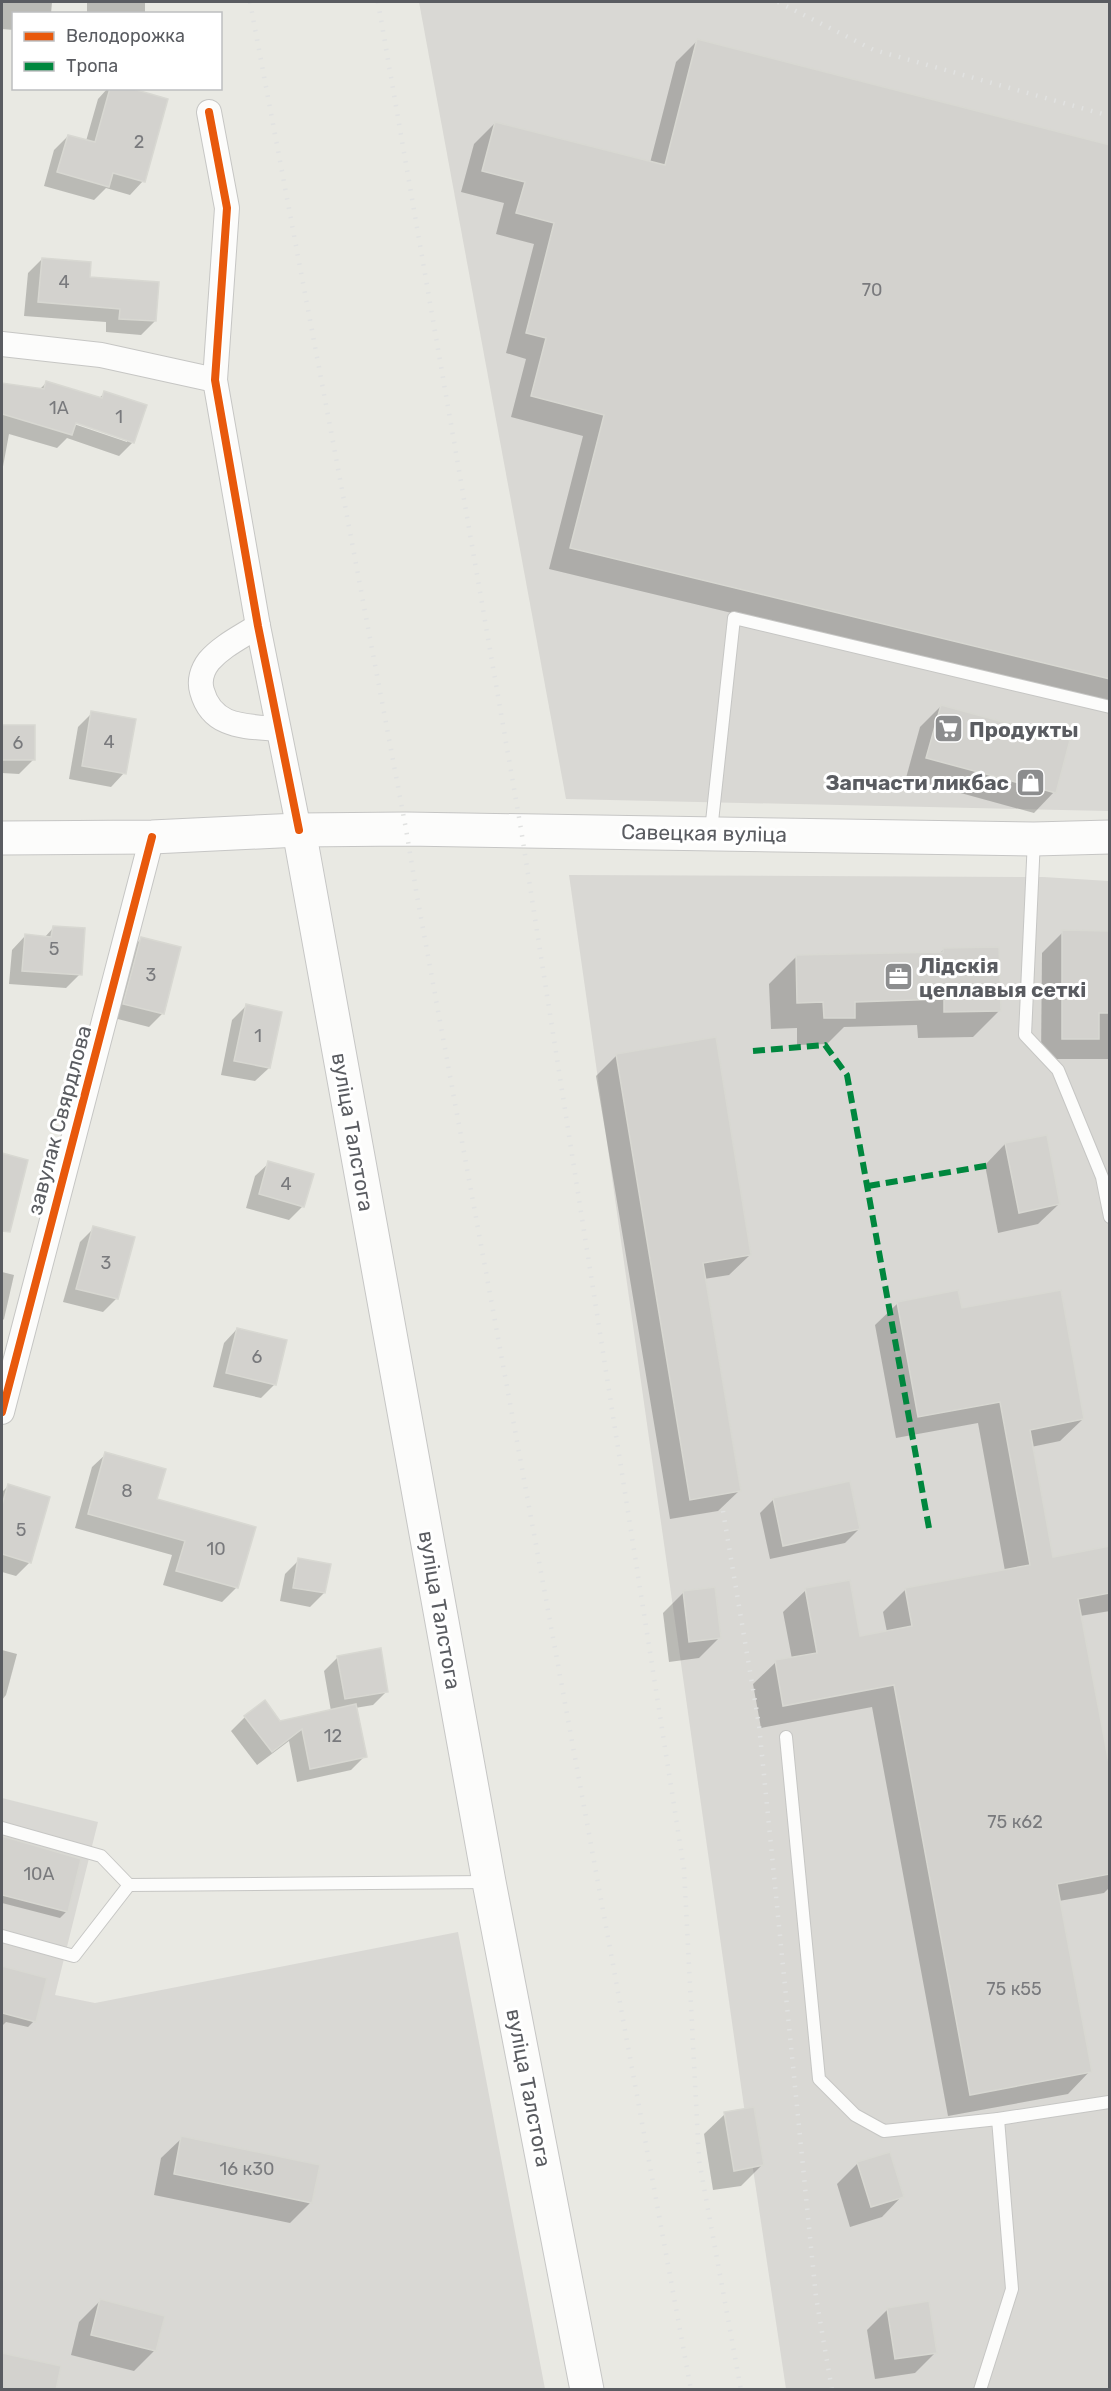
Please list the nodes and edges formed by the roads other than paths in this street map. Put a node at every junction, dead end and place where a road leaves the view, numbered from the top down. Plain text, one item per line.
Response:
1 (209, 112) dead end
2 (2, 344) edge
3 (215, 380) junction
4 (258, 626) junction
5 (1110, 707) edge
6 (277, 729) junction
7 (299, 830) junction
8 (711, 832) junction
9 (152, 837) junction
10 (1110, 837) edge
11 (2, 838) edge
12 (1034, 838) junction
13 (1106, 1177) edge
14 (1110, 1217) edge
15 (2, 1412) edge
16 (786, 1737) dead end
17 (2, 1828) edge
18 (489, 1882) junction
19 (129, 1885) junction
20 (2, 1936) edge
21 (1109, 2102) edge
22 (998, 2119) junction
23 (587, 2390) edge
24 (980, 2390) edge

1 - 3 street
2 - 3 street
3 - 4 street
4 - 6 street
4 - 6 street
5 - 8 lane
6 - 7 street
7 - 8 main road, Савецкая вуліца
7 - 9 main road, Савецкая вуліца
7 - 18 main road, вуліца Талстога
8 - 12 main road, Савецкая вуліца
9 - 11 main road, Савецкая вуліца
9 - 15 street, завулак Свярдлова
10 - 12 main road, Савецкая вуліца
12 - 13 lane
13 - 14 lane
16 - 22 lane
17 - 19 lane
18 - 19 lane
18 - 23 main road, вуліца Талстога
19 - 20 lane
21 - 22 lane
22 - 24 lane

